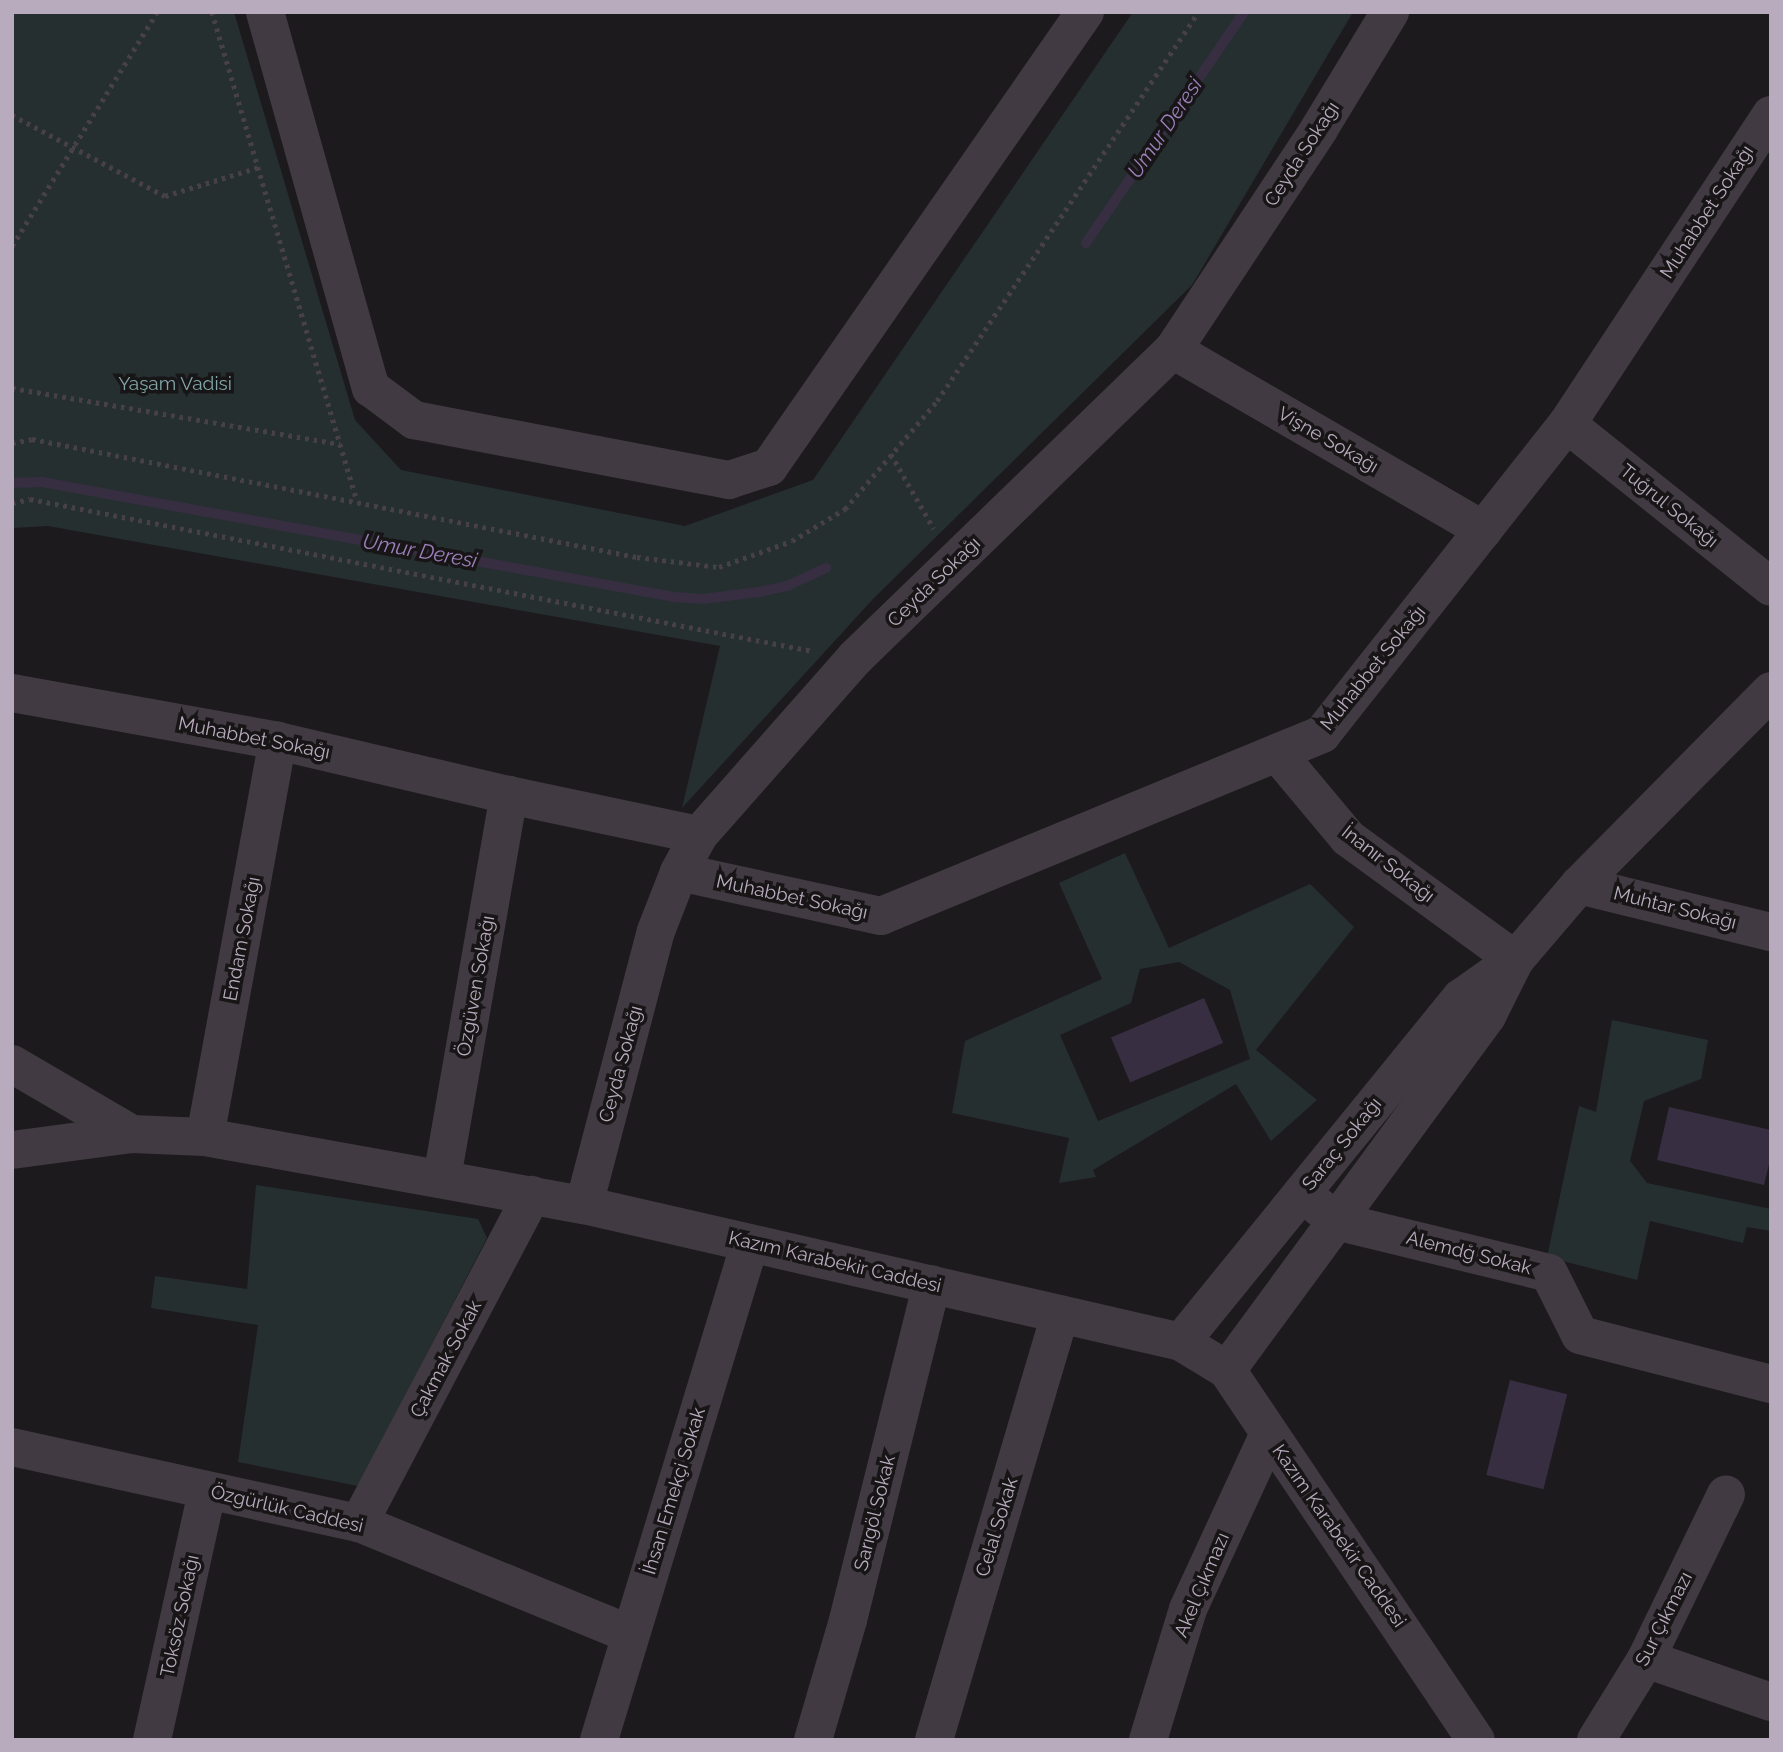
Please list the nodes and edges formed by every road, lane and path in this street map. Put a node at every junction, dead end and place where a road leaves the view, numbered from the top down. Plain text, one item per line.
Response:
1 (157, 12) edge
2 (212, 12) edge
3 (265, 12) edge
4 (1085, 12) edge
5 (1198, 12) edge
6 (1390, 12) edge
7 (12, 115) edge
8 (1771, 115) edge
9 (74, 147) junction
10 (259, 167) junction
11 (12, 246) edge
12 (1173, 349) junction
13 (12, 388) edge
14 (1567, 424) junction
15 (12, 443) edge
16 (340, 444) junction
17 (891, 454) junction
18 (357, 502) junction
19 (12, 503) edge
20 (1484, 530) junction
21 (953, 563) junction
22 (1771, 587) edge
23 (855, 659) junction
24 (1771, 691) edge
25 (12, 693) edge
26 (278, 741) junction
27 (1277, 752) junction
28 (509, 795) junction
29 (699, 835) junction
30 (679, 872) junction
31 (1579, 885) junction
32 (1771, 932) edge
33 (1515, 960) junction
34 (12, 1064) edge
35 (132, 1134) junction
36 (205, 1137) junction
37 (12, 1150) edge
38 (442, 1178) junction
39 (1302, 1193) junction
40 (532, 1195) junction
41 (584, 1205) junction
42 (1336, 1221) junction
43 (750, 1243) junction
44 (932, 1284) junction
45 (1060, 1314) junction
46 (1181, 1342) junction
47 (1227, 1370) junction
48 (1771, 1384) edge
49 (1269, 1434) junction
50 (12, 1447) edge
51 (207, 1492) junction
52 (1726, 1494) dead end
53 (359, 1523) junction
54 (630, 1634) junction
55 (1646, 1659) junction
56 (1771, 1702) edge
57 (1461, 1730) edge
58 (152, 1740) edge
59 (600, 1740) edge
60 (813, 1740) edge
61 (934, 1740) edge
62 (1148, 1740) edge
63 (1596, 1740) edge

1 - 9 path
2 - 10 path
3 - 4 street
5 - 17 path
6 - 12 street, Ceyda Sokağı
7 - 9 path
8 - 14 street, Muhabbet Sokağı
9 - 10 path
9 - 11 path
10 - 16 path
12 - 20 street, Vişne Sokağı
12 - 21 street, Ceyda Sokağı
13 - 16 path
14 - 20 street, Muhabbet Sokağı
14 - 22 street, Tuğrul Sokağı
15 - 18 path
16 - 18 path
17 - 18 path
17 - 21 path
19 - 23 path
20 - 27 street, Muhabbet Sokağı
21 - 23 street, Ceyda Sokağı
23 - 29 street, Ceyda Sokağı
24 - 31 street, Saraç Sokağı
25 - 26 street, Muhabbet Sokağı
26 - 28 street, Muhabbet Sokağı
26 - 36 street, Endam Sokağı
27 - 30 street, Muhabbet Sokağı
27 - 33 street, İnanır Sokağı
28 - 29 street, Muhabbet Sokağı
28 - 38 street, Özgüven Sokağı
29 - 30 street, Ceyda Sokağı
30 - 41 street, Ceyda Sokağı
31 - 32 street, Muhtar Sokağı
31 - 33 street, Saraç Sokağı
33 - 39 street, Saraç Sokağı
33 - 42 street, Saraç Sokağı
34 - 35 street, Kazım Karabekir Caddesi
35 - 36 street, Kazım Karabekir Caddesi
35 - 37 street
36 - 38 street, Kazım Karabekir Caddesi
38 - 40 street, Kazım Karabekir Caddesi
39 - 42 street, Alemdğ Sokak
39 - 46 street, Saraç Sokağı
40 - 41 street, Kazım Karabekir Caddesi
40 - 53 street, Çakmak Sokak
41 - 43 street, Kazım Karabekir Caddesi
42 - 47 street, Saraç Sokağı
42 - 48 street, Alemdğ Sokak
43 - 44 street, Kazım Karabekir Caddesi
43 - 54 street, İhsan Emekçi Sokak
44 - 45 street, Kazım Karabekir Caddesi
44 - 60 street, Sarıgöl Sokak
45 - 46 street, Kazım Karabekir Caddesi
45 - 61 street, Celal Sokak
46 - 47 street, Kazım Karabekir Caddesi
47 - 49 street, Kazım Karabekir Caddesi
49 - 57 street, Kazım Karabekir Caddesi
49 - 62 street, Akel Çıkmazı
50 - 51 street, Özgürlük Caddesi
51 - 53 street, Özgürlük Caddesi
51 - 58 street, Toksöz Sokağı
52 - 55 street, Sur Çıkmazı
53 - 54 street, Özgürlük Caddesi
54 - 59 street, İhsan Emekçi Sokak
55 - 56 street
55 - 63 street, Sur Çıkmazı

